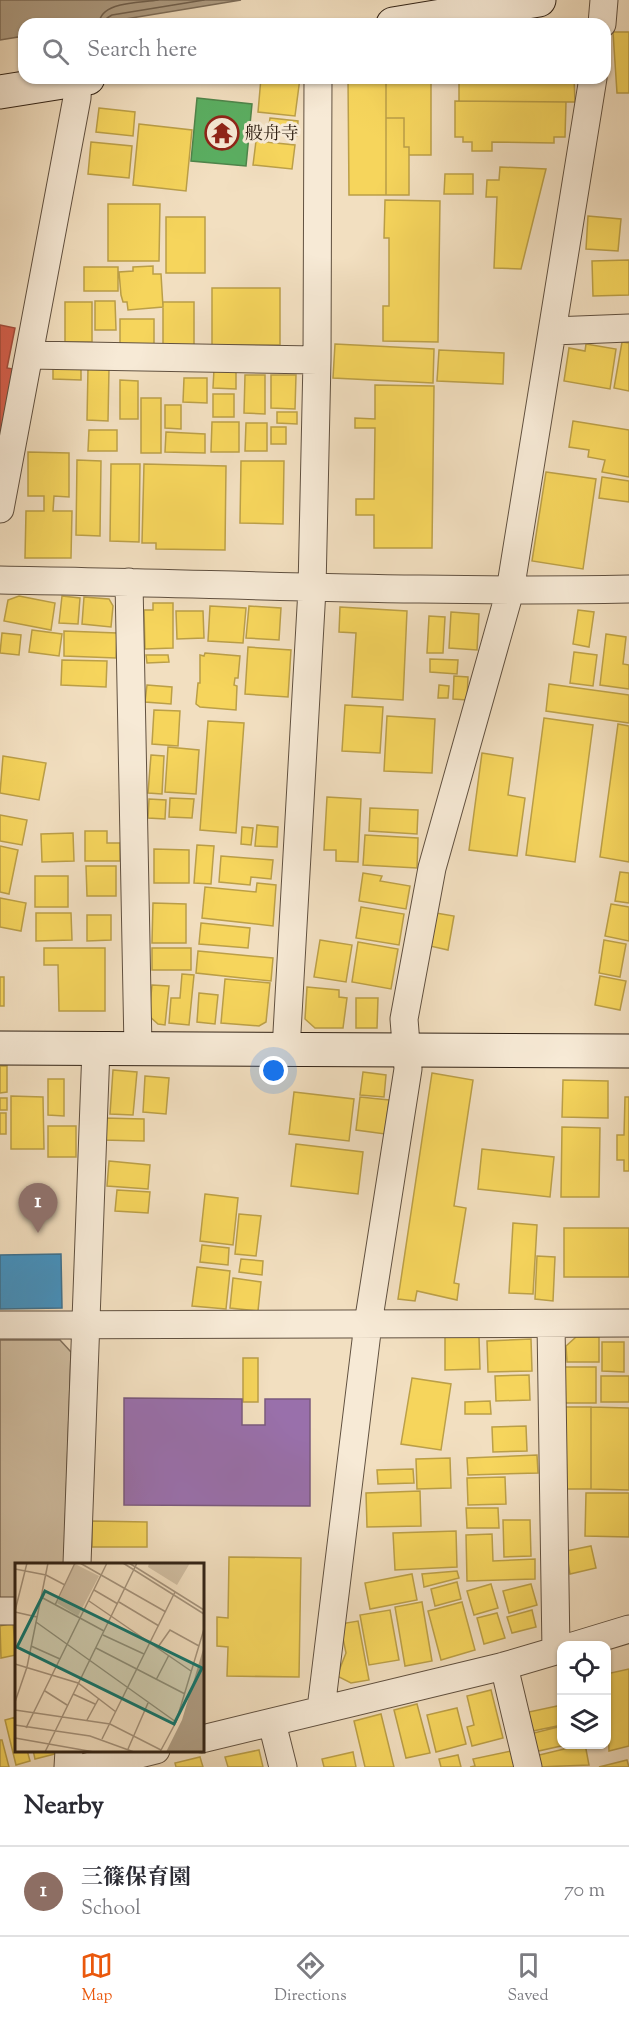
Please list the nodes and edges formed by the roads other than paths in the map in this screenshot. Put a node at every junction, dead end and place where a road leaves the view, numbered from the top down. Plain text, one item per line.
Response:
1 (539, 0) edge
2 (604, 0) edge
3 (430, 18) edge
4 (602, 18) edge
5 (51, 84) edge
6 (81, 84) edge
7 (318, 84) edge
8 (592, 84) edge
9 (0, 92) edge
10 (629, 328) edge
11 (553, 332) junction
12 (29, 355) junction
13 (317, 360) junction
14 (2, 493) edge
15 (0, 580) edge
16 (129, 582) junction
17 (312, 589) junction
18 (629, 589) edge
19 (510, 591) junction
20 (0, 1048) edge
21 (96, 1048) junction
22 (138, 1048) junction
23 (286, 1050) junction
24 (407, 1050) junction
25 (629, 1051) edge
26 (629, 1323) edge
27 (368, 1324) junction
28 (551, 1324) junction
29 (0, 1325) edge
30 (84, 1326) junction
31 (77, 1563) edge
32 (629, 1629) edge
33 (563, 1641) edge
34 (587, 1641) edge
35 (557, 1650) edge
36 (504, 1666) junction
37 (321, 1709) junction
38 (272, 1723) junction
39 (204, 1740) edge
40 (69, 1752) edge
41 (148, 1752) edge
42 (68, 1767) edge
43 (86, 1767) edge
44 (282, 1767) edge
45 (528, 1767) edge

1 - 3 street
2 - 4 street
5 - 9 street
6 - 12 street
7 - 13 street
8 - 11 street
10 - 11 street
11 - 19 street
12 - 13 street
12 - 14 street
13 - 17 street
15 - 16 street
16 - 17 street
16 - 22 street
17 - 19 street
17 - 23 street
18 - 19 street
19 - 24 street
20 - 21 street
21 - 22 street
21 - 30 street
22 - 23 street
23 - 24 street
24 - 25 street
24 - 27 street
26 - 28 street
27 - 28 street
27 - 30 street
27 - 37 street
28 - 33 street
29 - 30 street
30 - 31 street
32 - 34 street
35 - 36 street
36 - 37 street
36 - 45 street
37 - 38 street
38 - 39 street
38 - 44 street
40 - 42 street
41 - 43 street

